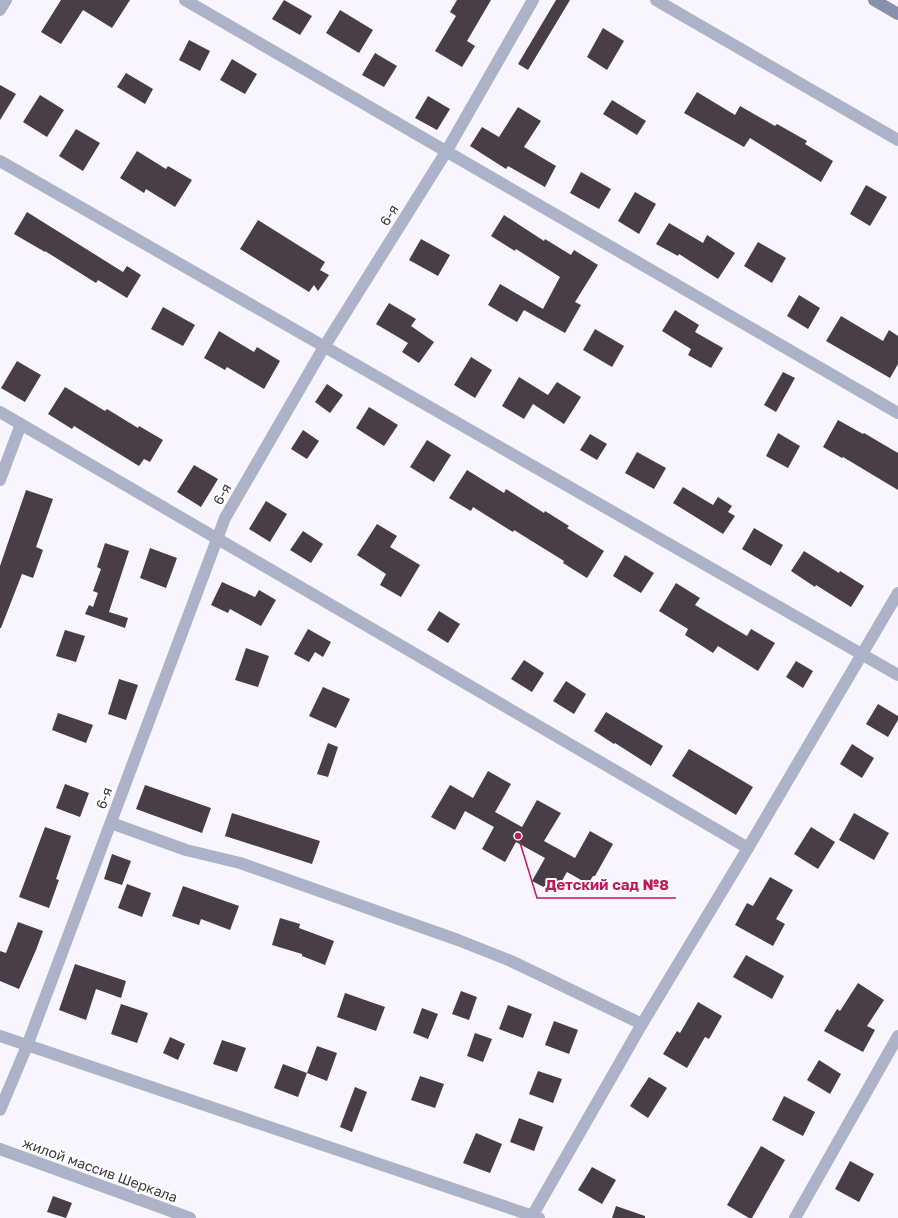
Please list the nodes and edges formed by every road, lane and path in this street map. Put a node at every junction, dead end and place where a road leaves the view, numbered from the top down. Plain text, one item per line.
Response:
1 (6, 0) edge
2 (185, 0) edge
3 (533, 0) edge
4 (656, 0) edge
5 (874, 0) edge
6 (0, 10) edge
7 (898, 14) edge
8 (898, 140) edge
9 (446, 152) junction
10 (0, 161) edge
11 (324, 346) junction
12 (0, 412) edge
13 (898, 413) edge
14 (21, 424) junction
15 (0, 480) edge
16 (218, 538) junction
17 (898, 592) edge
18 (862, 654) junction
19 (898, 675) edge
20 (111, 823) junction
21 (748, 848) junction
22 (642, 1024) junction
23 (0, 1036) edge
24 (898, 1036) edge
25 (27, 1046) junction
26 (0, 1110) edge
27 (0, 1150) edge
28 (534, 1217) edge
29 (190, 1218) edge
30 (795, 1218) edge

1 - 6 street
2 - 9 street
3 - 9 street, 6-я
4 - 8 street
5 - 7 main road
9 - 11 street, 6-я
9 - 13 street
10 - 11 street
11 - 16 street, 6-я
11 - 18 street
12 - 14 street
14 - 15 street
14 - 16 street
16 - 20 street, 6-я
16 - 21 street
17 - 18 street
18 - 19 street
18 - 21 street
20 - 22 street
20 - 25 street, 6-я
21 - 22 street
22 - 28 street
23 - 25 street
24 - 30 street
25 - 26 street, 6-я
25 - 28 street
27 - 29 street, жилой массив Шеркала

